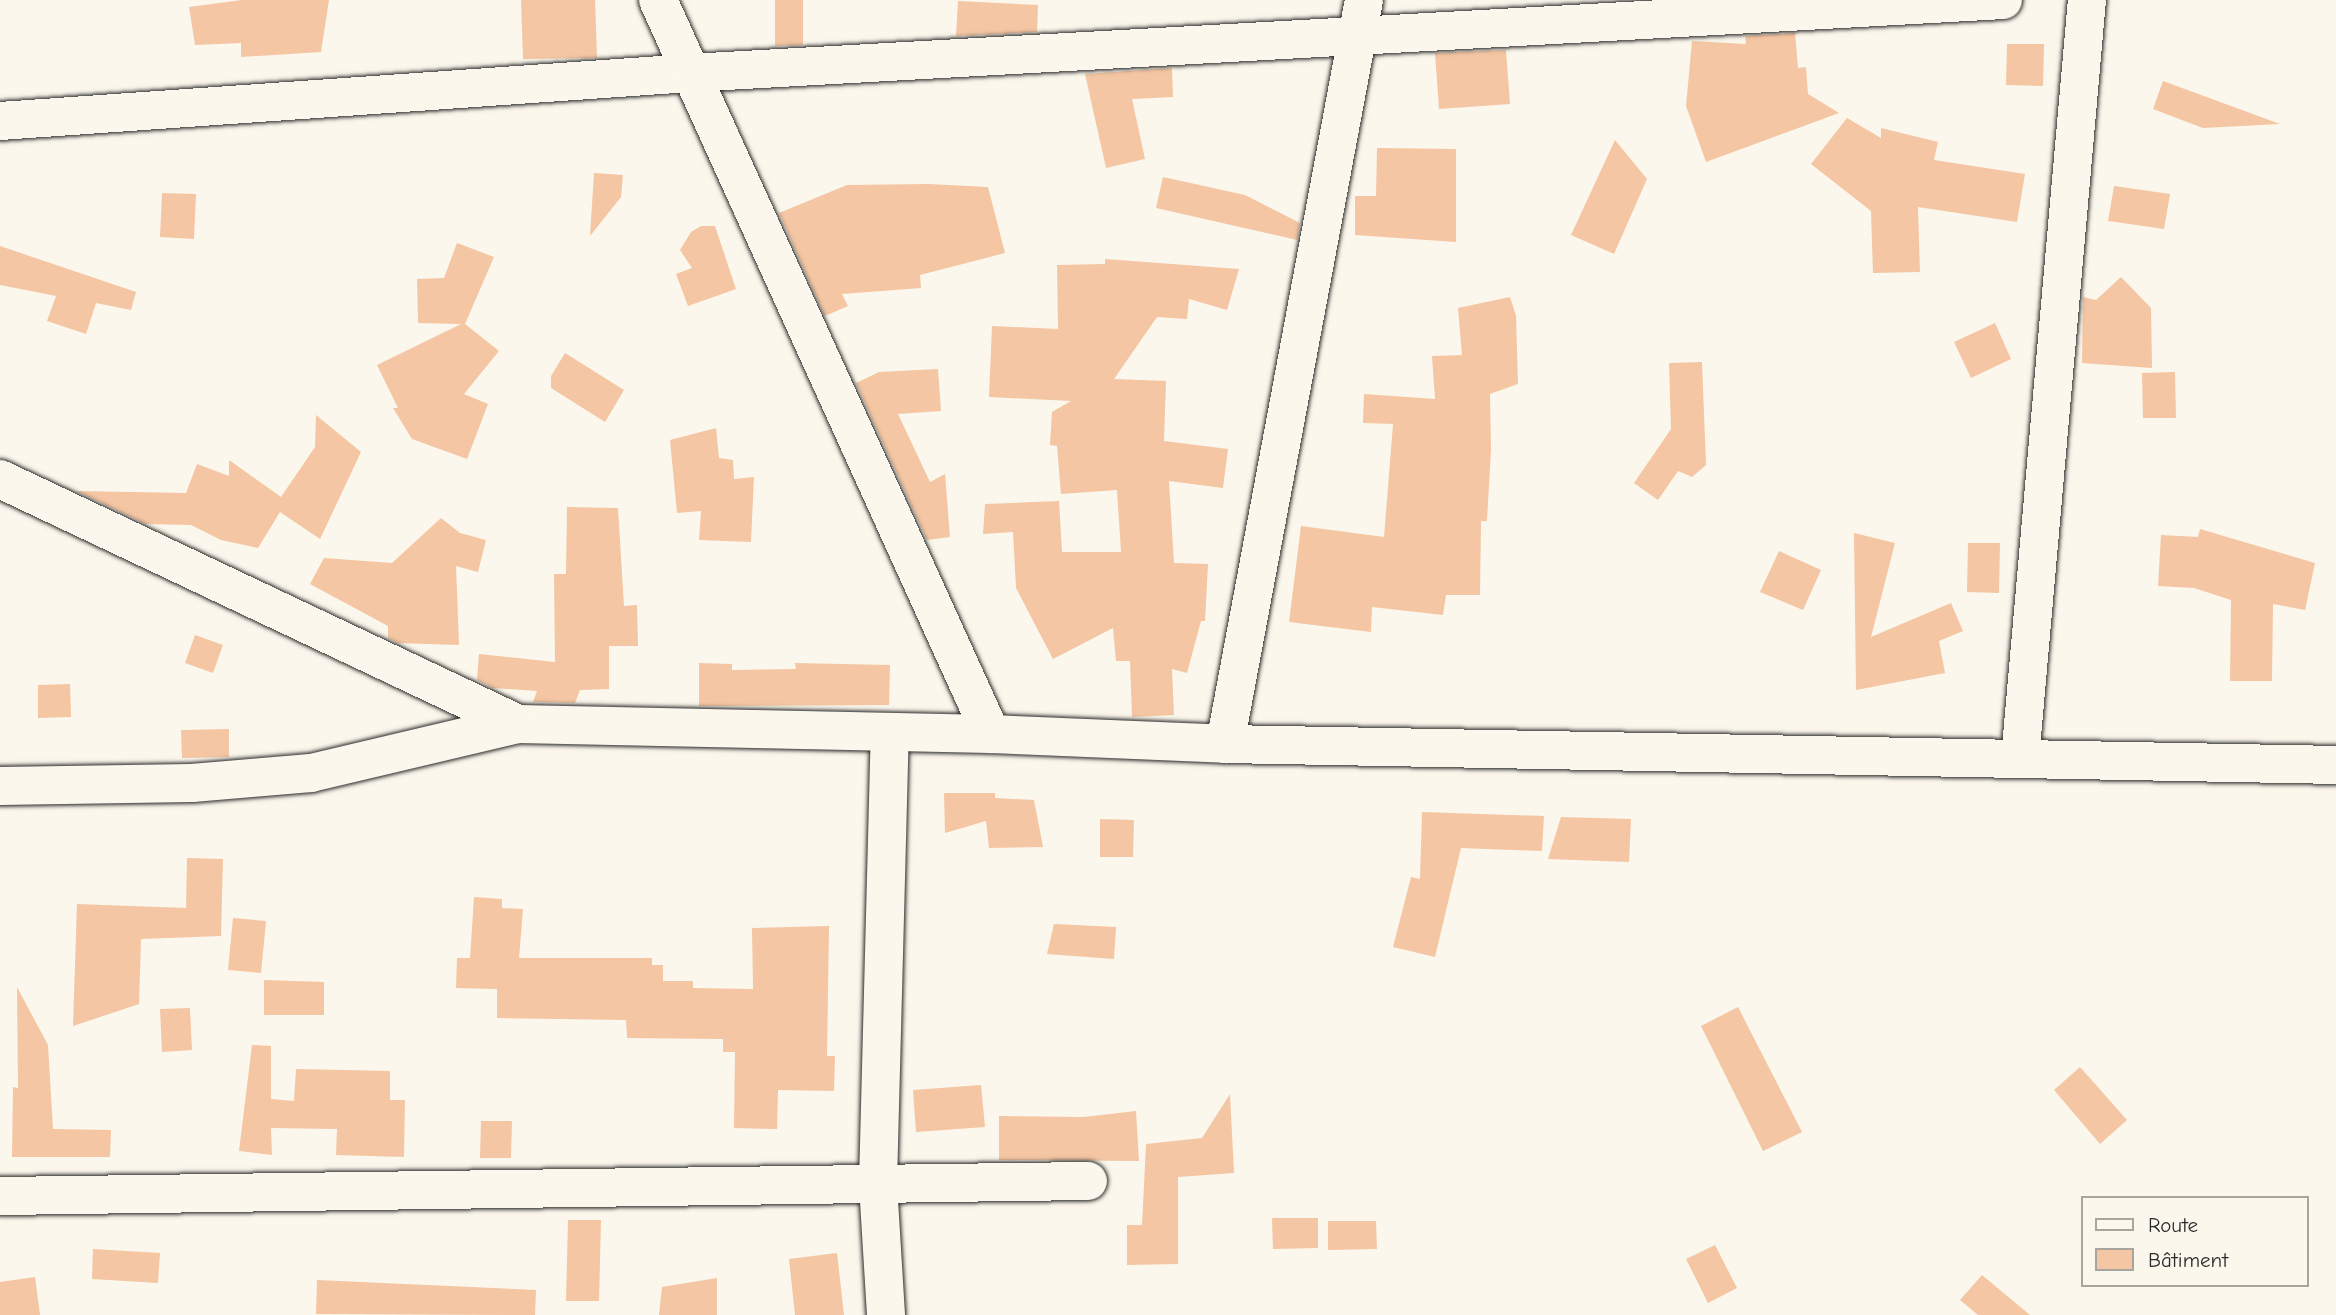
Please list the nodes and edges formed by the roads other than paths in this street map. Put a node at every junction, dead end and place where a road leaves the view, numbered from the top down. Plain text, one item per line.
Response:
1 (658, 0) edge
2 (2003, 0) edge
3 (2087, 0) edge
4 (1360, 18) edge
5 (690, 73) junction
6 (0, 121) edge
7 (0, 479) edge
8 (518, 724) junction
9 (991, 734) junction
10 (890, 735) junction
11 (1225, 744) junction
12 (2020, 759) junction
13 (2336, 765) edge
14 (0, 786) edge
15 (1088, 1181) dead end
16 (878, 1183) junction
17 (0, 1196) edge
18 (886, 1315) edge

1 - 5 street
2 - 4 street
3 - 12 street
4 - 5 street
4 - 11 street
5 - 6 street
5 - 9 street
7 - 8 street
8 - 10 street
8 - 14 street
9 - 10 street
9 - 11 street
10 - 16 street
11 - 12 street
12 - 13 street
15 - 16 street
16 - 17 street
16 - 18 street

